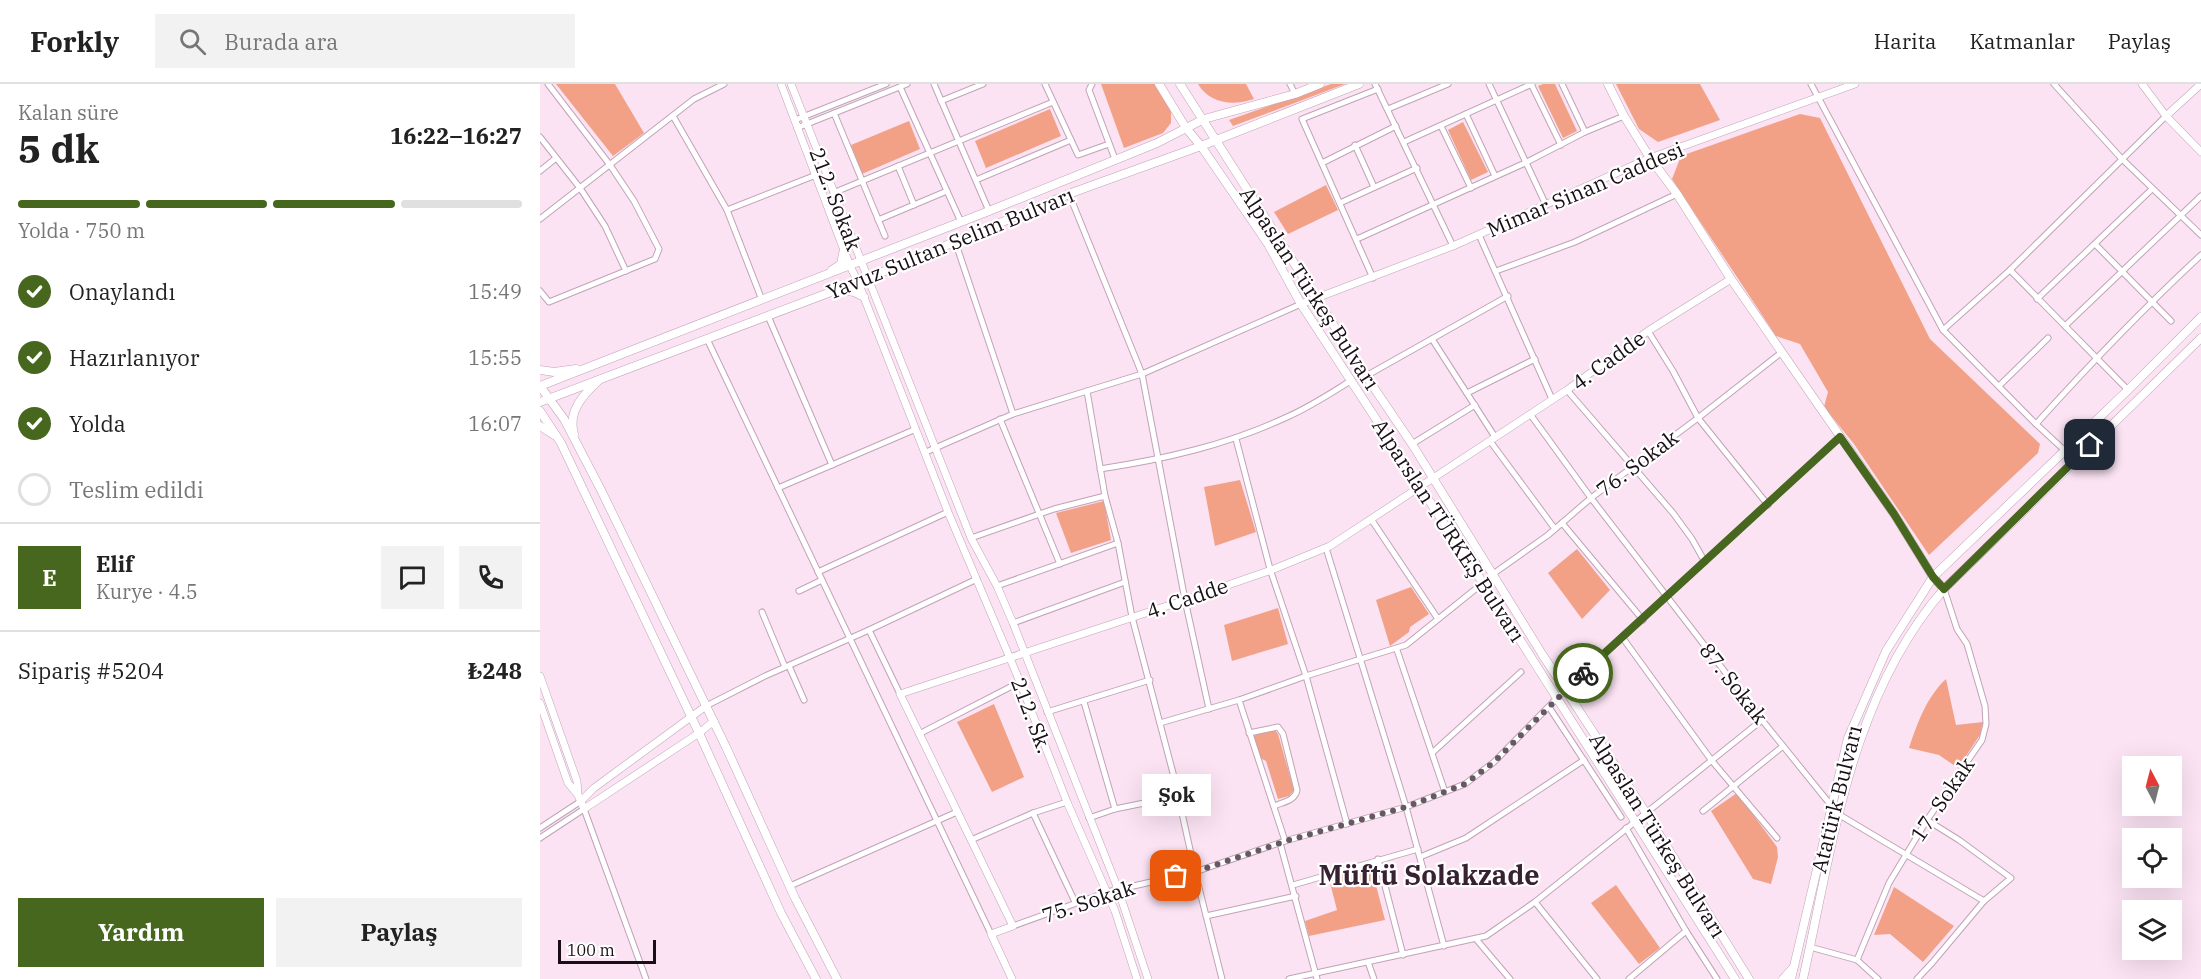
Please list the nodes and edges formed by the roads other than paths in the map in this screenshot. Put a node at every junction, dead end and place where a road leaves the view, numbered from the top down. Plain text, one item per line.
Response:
1 (548, 84) edge
2 (704, 84) edge
3 (724, 84) edge
4 (781, 84) edge
5 (791, 84) edge
6 (886, 84) edge
7 (907, 84) edge
8 (934, 84) edge
9 (983, 84) edge
10 (1045, 84) edge
11 (1092, 84) edge
12 (1159, 84) edge
13 (1180, 84) edge
14 (1290, 84) edge
15 (1320, 84) edge
16 (1359, 84) edge
17 (1448, 84) edge
18 (1489, 84) edge
19 (1532, 84) edge
20 (1562, 84) edge
21 (1608, 84) edge
22 (1811, 84) edge
23 (1855, 84) edge
24 (2054, 84) edge
25 (2142, 84) edge
26 (2200, 84) edge
27 (900, 87) junction
28 (1376, 87) edge
29 (710, 91) junction
30 (1295, 94) junction
31 (1818, 97) junction
32 (1496, 99) junction
33 (941, 101) junction
34 (1053, 102) junction
35 (1388, 109) junction
36 (834, 113) junction
37 (1466, 114) junction
38 (673, 116) junction
39 (1624, 116) junction
40 (2166, 116) junction
41 (1204, 119) junction
42 (805, 121) junction
43 (796, 124) junction
44 (1396, 126) junction
45 (1441, 126) junction
46 (1186, 128) junction
47 (1585, 132) junction
48 (540, 137) edge
49 (1216, 139) junction
50 (1071, 140) junction
51 (958, 141) junction
52 (1404, 142) junction
53 (1109, 144) junction
54 (1355, 145) junction
55 (1561, 145) junction
56 (1201, 146) junction
57 (2200, 148) edge
58 (930, 153) junction
59 (556, 158) junction
60 (1650, 158) junction
61 (2121, 158) junction
62 (1115, 159) junction
63 (1322, 163) junction
64 (1525, 163) junction
65 (610, 165) junction
66 (898, 166) junction
67 (1417, 168) junction
68 (540, 171) edge
69 (816, 176) junction
70 (1495, 176) junction
71 (862, 180) junction
72 (976, 180) junction
73 (1374, 187) junction
74 (579, 188) junction
75 (1471, 188) junction
76 (2152, 189) junction
77 (947, 191) junction
78 (833, 193) junction
79 (1069, 194) junction
80 (1677, 194) junction
81 (2201, 196) edge
82 (1340, 203) junction
83 (914, 205) junction
84 (1434, 205) junction
85 (1546, 205) junction
86 (727, 210) junction
87 (989, 211) junction
88 (2181, 216) junction
89 (540, 219) edge
90 (878, 220) junction
91 (960, 222) junction
92 (1479, 235) junction
93 (2201, 235) edge
94 (885, 236) dead end
95 (1357, 239) junction
96 (955, 241) junction
97 (2095, 244) junction
98 (1453, 246) junction
99 (844, 249) junction
100 (2201, 255) edge
101 (860, 262) junction
102 (850, 266) junction
103 (2010, 270) junction
104 (626, 271) junction
105 (1496, 271) junction
106 (2122, 271) junction
107 (827, 274) junction
108 (868, 278) junction
109 (1373, 278) junction
110 (1731, 279) junction
111 (858, 282) junction
112 (837, 290) junction
113 (540, 291) edge
114 (1508, 296) junction
115 (864, 297) junction
116 (2037, 299) junction
117 (762, 300) junction
118 (1317, 300) junction
119 (2151, 302) junction
120 (1301, 304) junction
121 (768, 316) junction
122 (2201, 317) edge
123 (2171, 321) dead end
124 (701, 324) junction
125 (2065, 326) junction
126 (1943, 330) junction
127 (1648, 331) junction
128 (2201, 338) edge
129 (707, 339) junction
130 (1432, 339) junction
131 (2048, 339) dead end
132 (1782, 352) junction
133 (2095, 358) junction
134 (1535, 359) junction
135 (596, 365) junction
136 (540, 370) edge
137 (1142, 374) junction
138 (1366, 376) junction
139 (602, 378) junction
140 (1352, 380) junction
141 (540, 386) edge
142 (1999, 386) junction
143 (1567, 390) junction
144 (2128, 390) junction
145 (1087, 391) junction
146 (1467, 393) junction
147 (548, 398) junction
148 (1552, 399) junction
149 (540, 402) edge
150 (1474, 405) junction
151 (540, 411) edge
152 (1013, 414) junction
153 (1530, 414) junction
154 (1698, 418) junction
155 (1000, 419) junction
156 (2036, 424) junction
157 (540, 426) edge
158 (916, 429) junction
159 (557, 437) junction
160 (1840, 437) junction
161 (1236, 439) junction
162 (1492, 439) junction
163 (1412, 444) junction
164 (578, 447) junction
165 (935, 447) junction
166 (2066, 451) junction
167 (926, 452) junction
168 (1157, 460) junction
169 (2075, 460) junction
170 (831, 465) junction
171 (1632, 467) junction
172 (1100, 469) junction
173 (1432, 478) junction
174 (1420, 485) junction
175 (778, 488) junction
176 (1105, 496) junction
177 (1591, 498) junction
178 (1768, 505) junction
179 (948, 512) junction
180 (1039, 514) junction
181 (1371, 519) junction
182 (1562, 523) junction
183 (1555, 529) junction
184 (971, 538) junction
185 (1118, 543) junction
186 (1326, 548) junction
187 (1705, 562) junction
188 (1060, 564) junction
189 (1270, 569) junction
190 (818, 572) junction
191 (1493, 574) junction
192 (1933, 577) junction
193 (977, 579) junction
194 (822, 580) junction
195 (1125, 582) junction
196 (1483, 583) junction
197 (997, 586) junction
198 (1944, 589) junction
199 (799, 591) dead end
200 (1668, 596) junction
201 (1185, 600) junction
202 (762, 612) dead end
203 (1132, 617) junction
204 (1438, 620) junction
205 (1643, 620) junction
206 (1013, 623) junction
207 (868, 630) junction
208 (1623, 637) junction
209 (850, 638) junction
210 (1397, 650) junction
211 (1025, 653) junction
212 (1010, 657) junction
213 (1360, 659) junction
214 (787, 667) junction
215 (1521, 672) dead end
216 (540, 676) edge
217 (1306, 676) junction
218 (1150, 680) junction
219 (1020, 682) junction
220 (1566, 689) junction
221 (900, 694) junction
222 (804, 700) dead end
223 (1239, 700) junction
224 (1557, 700) junction
225 (1084, 702) junction
226 (540, 703) edge
227 (706, 706) junction
228 (1550, 707) junction
229 (1209, 709) junction
230 (1047, 712) junction
231 (691, 717) junction
232 (1762, 720) junction
233 (714, 721) junction
234 (1160, 723) junction
235 (1249, 733) junction
236 (699, 734) junction
237 (919, 734) junction
238 (1783, 746) junction
239 (1432, 753) junction
240 (1584, 760) junction
241 (1712, 760) junction
242 (1733, 786) junction
243 (1445, 792) junction
244 (1178, 796) junction
245 (580, 798) junction
246 (1067, 802) junction
247 (1832, 804) junction
248 (1274, 806) junction
249 (1406, 807) junction
250 (584, 809) junction
251 (1115, 809) junction
252 (1702, 811) dead end
253 (957, 812) junction
254 (1034, 813) junction
255 (1646, 813) junction
256 (1838, 814) junction
257 (1621, 817) dead end
258 (1089, 818) junction
259 (1927, 820) junction
260 (937, 821) junction
261 (1635, 821) junction
262 (1347, 824) junction
263 (540, 828) edge
264 (1626, 828) junction
265 (540, 838) edge
266 (1777, 838) dead end
267 (971, 840) junction
268 (1283, 842) junction
269 (1418, 849) junction
270 (1905, 854) junction
271 (1420, 857) junction
272 (1378, 859) junction
273 (1195, 872) junction
274 (1293, 885) junction
275 (790, 886) junction
276 (1118, 889) junction
277 (1107, 892) junction
278 (1296, 896) junction
279 (1075, 902) junction
280 (1535, 902) junction
281 (1984, 902) junction
282 (1206, 916) junction
283 (1013, 926) junction
284 (1686, 932) junction
285 (991, 934) junction
286 (1476, 939) junction
287 (1444, 946) junction
288 (1810, 947) junction
289 (1403, 955) junction
290 (1857, 960) junction
291 (1368, 962) junction
292 (1794, 966) junction
293 (1316, 976) edge
294 (646, 979) edge
295 (816, 979) edge
296 (837, 979) edge
297 (1012, 979) edge
298 (1137, 979) edge
299 (1148, 979) edge
300 (1222, 979) edge
301 (1289, 979) edge
302 (1374, 979) edge
303 (1510, 979) edge
304 (1597, 979) edge
305 (1629, 979) edge
306 (1717, 979) edge
307 (1735, 979) edge
308 (1749, 979) edge
309 (1783, 979) edge
310 (1791, 979) edge
311 (1803, 979) edge
312 (1878, 979) edge
313 (1917, 979) edge

1 - 65 street
2 - 29 street
3 - 29 street
4 - 43 street, 212. Sk.
5 - 42 street, 212. Sokak
6 - 42 street
7 - 27 street
8 - 33 street
9 - 33 street
10 - 34 street
11 - 53 street
12 - 46 main road, Alparslan TÜRKEŞ Bulvarı
13 - 41 main road, Alpaslan Türkeş Bulvarı
14 - 30 street
15 - 30 main road, Yavuz Sultan Selim Bulvarı
16 - 49 main road, Yavuz Sultan Selim Bulvarı
17 - 35 street
18 - 32 street
19 - 32 street
19 - 55 street
20 - 47 street
21 - 39 main road
22 - 31 street
23 - 31 street, Mimar Sinan Caddesi
24 - 61 street
25 - 40 street
26 - 40 street
27 - 36 street
27 - 58 street
28 - 35 street
28 - 63 street
29 - 38 street
30 - 41 main road, Yavuz Sultan Selim Bulvarı
31 - 60 street, Mimar Sinan Caddesi
31 - 126 street
32 - 37 street
32 - 64 street
33 - 51 street
34 - 50 street
34 - 51 street
35 - 44 street
36 - 42 street
36 - 71 street
37 - 45 street
37 - 70 street
38 - 65 street
38 - 86 street
39 - 47 street
39 - 60 main road
40 - 57 street
40 - 61 street
41 - 46 main road, Yavuz Sultan Selim Bulvarı
41 - 49 main road, Alpaslan Türkeş Bulvarı
42 - 43 street
42 - 78 street, 212. Sokak
43 - 69 street, 212. Sk.
44 - 52 street
44 - 54 street
45 - 52 street
45 - 75 street
46 - 56 main road, Alparslan TÜRKEŞ Bulvarı
46 - 62 main road, Yavuz Sultan Selim Bulvarı
47 - 55 street
48 - 59 street
49 - 56 main road, Yavuz Sultan Selim Bulvarı
49 - 118 main road, Alpaslan Türkeş Bulvarı
50 - 53 street
50 - 72 street
51 - 58 street
51 - 72 street
52 - 67 street
53 - 62 street
54 - 63 street
54 - 73 street
55 - 64 street
56 - 79 main road, Yavuz Sultan Selim Bulvarı
56 - 120 main road, Alparslan TÜRKEŞ Bulvarı
58 - 66 street
58 - 77 street
59 - 68 street
59 - 74 street
60 - 80 main road
60 - 85 street, Mimar Sinan Caddesi
61 - 76 street
61 - 103 street
62 - 87 main road, Yavuz Sultan Selim Bulvarı
63 - 82 street
64 - 70 street
64 - 85 street
65 - 74 street
65 - 104 street
66 - 71 street
66 - 83 street
67 - 73 street
67 - 84 street
69 - 86 street
69 - 99 street, 212. Sk.
70 - 75 street
71 - 78 street
71 - 90 street
72 - 87 street
73 - 82 street
74 - 89 street
74 - 104 street
75 - 84 street
76 - 88 street
76 - 97 street
77 - 83 street
77 - 91 street
78 - 101 street, 212. Sokak
79 - 96 main road, Yavuz Sultan Selim Bulvarı
79 - 137 street
80 - 105 street
80 - 110 main road
81 - 88 street
82 - 95 street
83 - 90 street
84 - 95 street
84 - 98 street
85 - 92 street, Mimar Sinan Caddesi
86 - 117 street
87 - 91 main road, Yavuz Sultan Selim Bulvarı
88 - 93 street
88 - 106 street
90 - 94 street
91 - 101 main road, Yavuz Sultan Selim Bulvarı
92 - 98 street, Mimar Sinan Caddesi
92 - 105 street
95 - 109 street
96 - 108 main road, Yavuz Sultan Selim Bulvarı
96 - 152 street
97 - 106 street
97 - 116 street
98 - 109 street, Mimar Sinan Caddesi
99 - 102 street, 212. Sk.
99 - 107 main road
100 - 119 street
101 - 102 main road, Yavuz Sultan Selim Bulvarı
101 - 108 street, 212. Sokak
102 - 107 main road, Yavuz Sultan Selim Bulvarı
102 - 111 street, 212. Sk.
103 - 116 street
103 - 126 street
104 - 113 street
105 - 114 street
106 - 119 street
106 - 125 street
107 - 117 main road, Yavuz Sultan Selim Bulvarı
108 - 111 main road, Yavuz Sultan Selim Bulvarı
108 - 165 street, 212. Sokak
109 - 118 street, Mimar Sinan Caddesi
110 - 127 street, 4. Cadde
110 - 132 main road
111 - 112 main road, Yavuz Sultan Selim Bulvarı
111 - 115 street, 212. Sk.
112 - 115 main road
112 - 121 main road, Yavuz Sultan Selim Bulvarı
114 - 130 street
114 - 134 street
115 - 158 street, 212. Sk.
116 - 125 street
117 - 124 main road, Yavuz Sultan Selim Bulvarı
118 - 120 street, Mimar Sinan Caddesi
118 - 138 main road, Alpaslan Türkeş Bulvarı
119 - 123 street
119 - 133 street
120 - 137 street
120 - 140 main road, Alparslan TÜRKEŞ Bulvarı
121 - 129 main road, Yavuz Sultan Selim Bulvarı
121 - 170 street
122 - 144 main road, Atatürk Bulvarı
124 - 129 main road
124 - 135 main road, Yavuz Sultan Selim Bulvarı
125 - 133 street
126 - 142 street
127 - 143 street, 4. Cadde
127 - 154 street
128 - 169 main road
129 - 139 main road, Yavuz Sultan Selim Bulvarı
129 - 175 street
130 - 138 street
130 - 146 street
131 - 142 street
132 - 154 street, 76. Sokak
132 - 160 main road
133 - 144 street
133 - 156 street
134 - 146 street
134 - 148 street
135 - 136 main road
135 - 141 main road, Yavuz Sultan Selim Bulvarı
137 - 145 street
137 - 168 street
138 - 163 main road, Alpaslan Türkeş Bulvarı
139 - 147 main road, Yavuz Sultan Selim Bulvarı
139 - 164 main road
140 - 161 street
140 - 174 main road, Alparslan TÜRKEŞ Bulvarı
141 - 147 main road
142 - 156 street
143 - 148 street, 4. Cadde
143 - 171 street
144 - 166 main road, Atatürk Bulvarı
145 - 152 street
145 - 172 street
146 - 150 street
147 - 149 main road, Yavuz Sultan Selim Bulvarı
147 - 164 main road
148 - 153 street, 4. Cadde
150 - 162 street
150 - 163 street
151 - 159 main road
152 - 155 street
153 - 162 street, 4. Cadde
153 - 177 street, 87. Sokak
154 - 171 street, 76. Sokak
154 - 178 street
155 - 165 street
155 - 180 street
156 - 166 street
157 - 159 main road
158 - 167 street, 212. Sk.
158 - 170 street
159 - 231 main road
160 - 178 street, 75. Sokak
160 - 192 main road
161 - 168 street
161 - 189 street
162 - 173 street, 4. Cadde
162 - 183 street
163 - 173 main road, Alpaslan Türkeş Bulvarı
164 - 227 main road
165 - 167 street
165 - 184 street, 212. Sokak
166 - 169 street
166 - 192 main road, Atatürk Bulvarı
167 - 179 street, 212. Sk.
168 - 172 street
168 - 201 street
169 - 198 main road
170 - 175 street
171 - 177 street, 76. Sokak
171 - 187 street
172 - 176 street
173 - 174 street, 4. Cadde
173 - 191 main road, Alpaslan Türkeş Bulvarı
174 - 181 street, 4. Cadde
174 - 196 main road, Alparslan TÜRKEŞ Bulvarı
175 - 190 street
176 - 180 street
176 - 185 street
177 - 182 street, 76. Sokak
177 - 200 street, 87. Sokak
178 - 187 street, 75. Sokak
179 - 190 street
179 - 193 street, 212. Sk.
180 - 184 street
180 - 188 street
181 - 186 street, 4. Cadde
181 - 204 street
182 - 183 street, 76. Sokak
182 - 205 street
183 - 191 street, 76. Sokak
184 - 197 street, 212. Sokak
185 - 188 street
185 - 195 street
186 - 189 street, 4. Cadde
186 - 213 street
187 - 200 street, 75. Sokak
188 - 197 street
189 - 201 street, 4. Cadde
189 - 217 street
190 - 194 street
191 - 220 main road, Alpaslan Türkeş Bulvarı
192 - 198 main road
192 - 247 main road, Atatürk Bulvarı
193 - 207 street
193 - 212 street, 212. Sk.
194 - 199 street
194 - 209 street
195 - 203 street
195 - 206 street
196 - 204 street
196 - 224 main road, Alparslan TÜRKEŞ Bulvarı
197 - 206 street, 212. Sokak
198 - 256 main road
198 - 259 street, 17. Sokak
200 - 205 street, 75. Sokak
200 - 232 street, 87. Sokak
201 - 203 street, 4. Cadde
201 - 229 street
202 - 214 street
203 - 211 street, 4. Cadde
203 - 218 street
204 - 210 street
205 - 208 street, 75. Sokak
206 - 211 street, 212. Sokak
207 - 209 street
207 - 221 street
208 - 220 street, 75. Sokak
208 - 241 street
209 - 214 street
209 - 260 street
210 - 213 street
210 - 239 street
211 - 212 street, 4. Cadde
211 - 230 street, 212. Sokak
212 - 219 street, 212. Sk.
212 - 221 street, 4. Cadde
213 - 217 street
213 - 249 street
214 - 222 street
214 - 227 street
215 - 239 street
216 - 245 street
217 - 223 street
217 - 262 street
218 - 225 street
218 - 234 street
219 - 237 street
219 - 246 street, 212. Sk.
220 - 224 street, 75. Sokak
220 - 255 main road, Alpaslan Türkeş Bulvarı
221 - 237 street
223 - 229 street
223 - 235 street
224 - 228 street, 75. Sokak
224 - 261 main road, Alparslan TÜRKEŞ Bulvarı
225 - 230 street
225 - 251 street
226 - 245 street
227 - 231 street
227 - 233 main road
228 - 240 street
228 - 243 street, 75. Sokak
229 - 234 street
230 - 258 street, 212. Sokak
231 - 236 main road
231 - 245 street
232 - 238 street, 87. Sokak
232 - 241 street
233 - 236 street
233 - 275 main road
234 - 244 street
235 - 248 street
235 - 248 street
236 - 250 street
236 - 295 main road
237 - 253 street
238 - 242 street
238 - 247 street, 87. Sokak
239 - 243 street
240 - 257 street
240 - 271 street
241 - 242 street
241 - 255 street
242 - 252 street
242 - 266 street
243 - 249 street, 75. Sokak
244 - 251 street
244 - 273 street
245 - 250 street
245 - 263 street
246 - 254 street
246 - 277 street, 212. Sk.
247 - 256 street, 87. Sokak
247 - 292 main road, Atatürk Bulvarı
248 - 268 street
249 - 262 street, 75. Sokak
249 - 269 street
250 - 265 street
250 - 294 street
251 - 258 street
253 - 260 street
253 - 267 street
254 - 267 street
254 - 279 street
255 - 261 street
255 - 308 main road, Alpaslan Türkeş Bulvarı
256 - 270 street, 87. Sokak
256 - 288 main road
258 - 276 street, 212. Sokak
259 - 270 street, 17. Sokak
259 - 281 street
260 - 275 street
260 - 285 street
261 - 264 street
261 - 307 main road, Alparslan TÜRKEŞ Bulvarı
262 - 268 street, 75. Sokak
264 - 280 street
264 - 284 street
267 - 283 street
268 - 273 street, 75. Sokak
268 - 274 street
269 - 271 street
269 - 272 street
270 - 281 street, 87. Sokak
270 - 290 street, 17. Sokak
271 - 287 street
272 - 274 street
272 - 289 street
273 - 276 street, 75. Sokak
273 - 282 street
274 - 278 street
275 - 296 main road
276 - 277 street, 75. Sokak
276 - 299 street, 212. Sokak
277 - 279 street, 75. Sokak
277 - 298 street, 212. Sk.
278 - 282 street
278 - 293 street
279 - 283 street, 75. Sokak
280 - 286 street
280 - 304 street
281 - 313 street
282 - 300 street
283 - 285 street
284 - 305 street
284 - 306 street
285 - 297 street
286 - 287 street
286 - 303 street
287 - 289 street
288 - 290 street
288 - 311 main road
289 - 291 street
290 - 312 street
291 - 293 street
291 - 302 street
292 - 309 main road
292 - 310 main road, Atatürk Bulvarı
293 - 301 street

